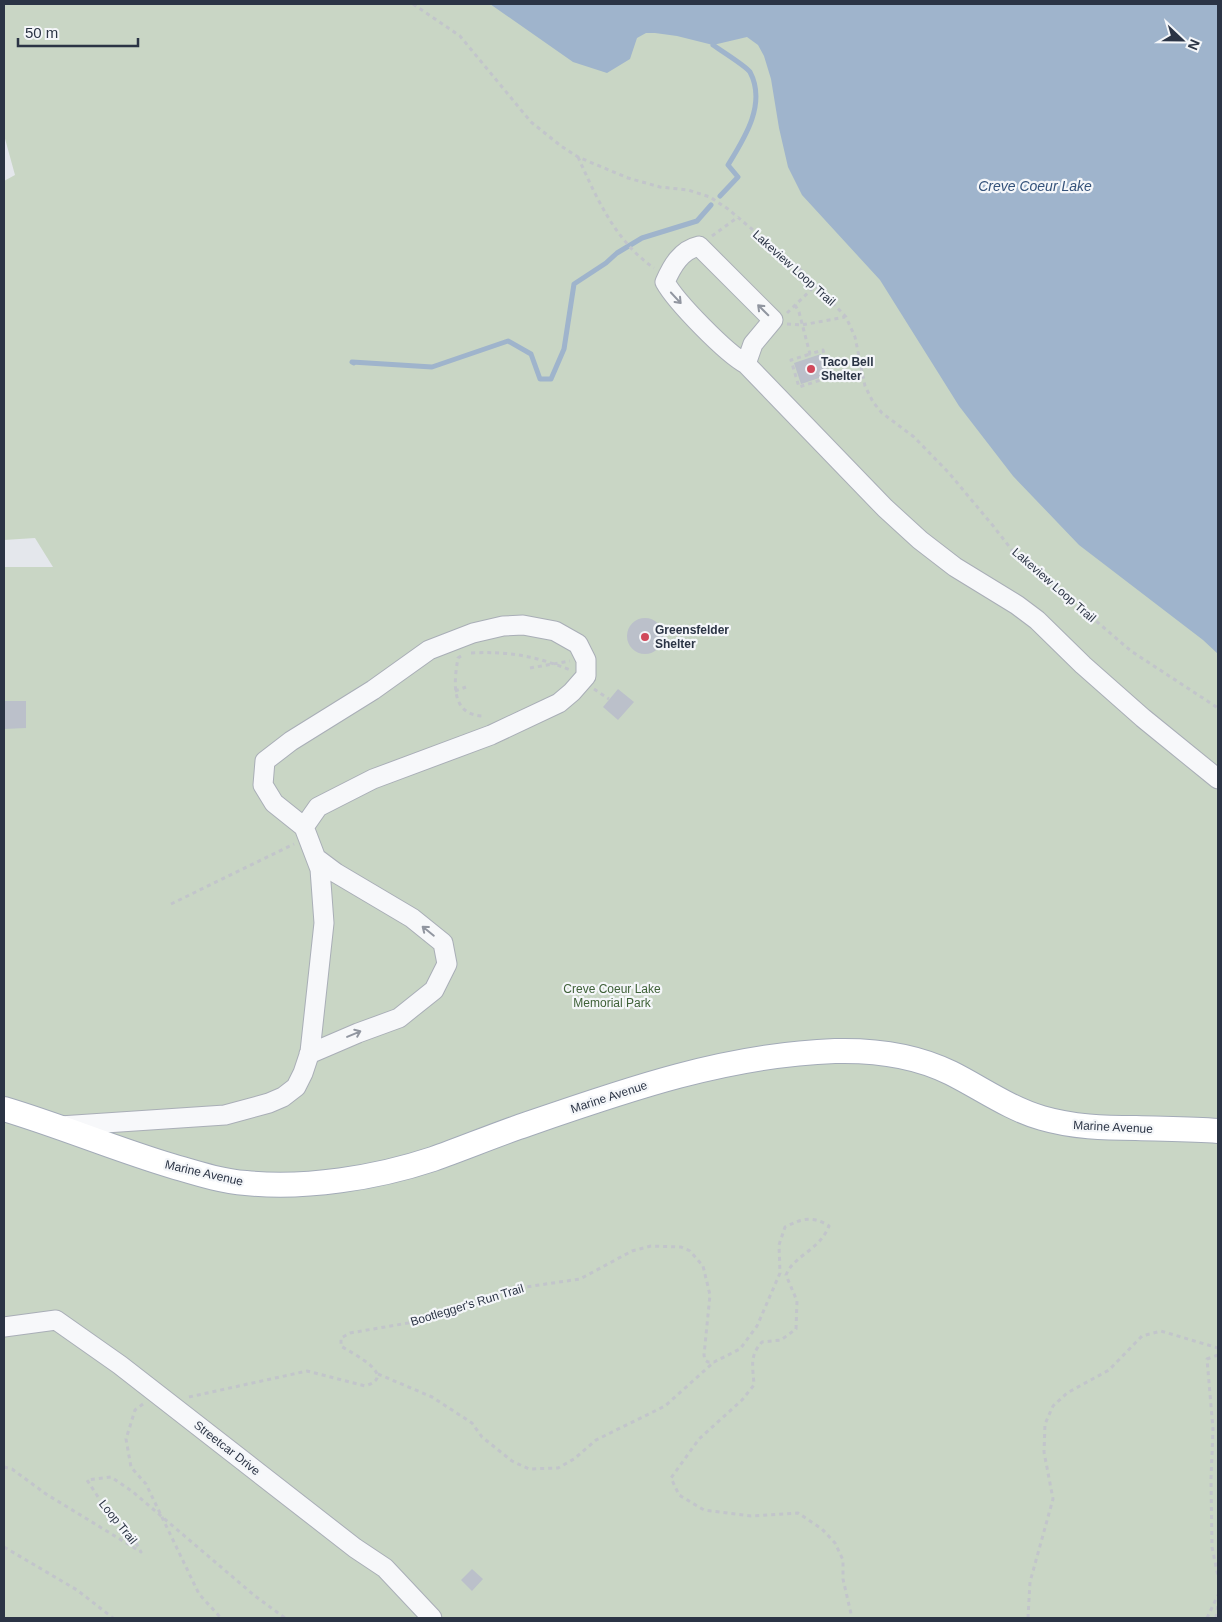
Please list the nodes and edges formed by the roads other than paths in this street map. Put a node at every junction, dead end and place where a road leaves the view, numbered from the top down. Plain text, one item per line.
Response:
1 (746, 364) junction
2 (1218, 779) edge
3 (306, 832) junction
4 (316, 858) junction
5 (310, 1054) junction
6 (4, 1110) edge
7 (57, 1126) junction
8 (1218, 1131) edge
9 (4, 1327) edge
10 (432, 1618) edge

1 -> 1 street
1 - 2 street
3 - 3 street
3 - 4 street
4 - 5 street
5 -> 4 street
5 - 7 street
6 - 7 main road, Marine Avenue
7 - 8 main road, Marine Avenue
9 - 10 street, Streetcar Drive

